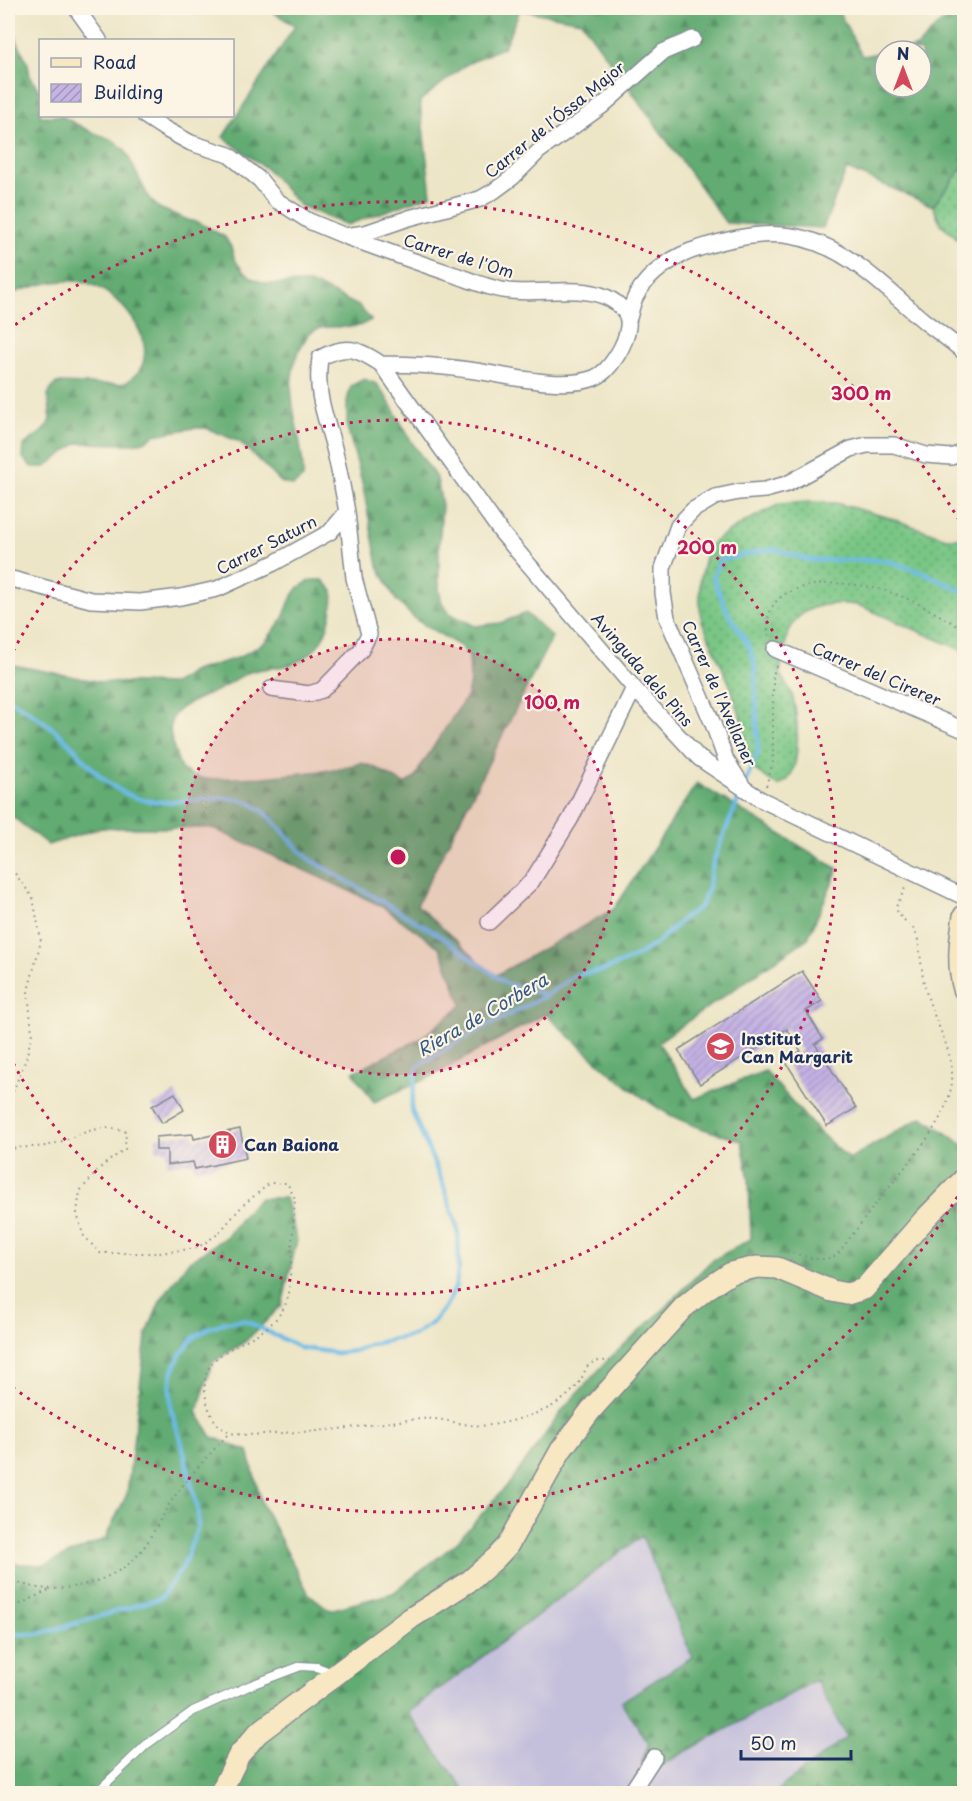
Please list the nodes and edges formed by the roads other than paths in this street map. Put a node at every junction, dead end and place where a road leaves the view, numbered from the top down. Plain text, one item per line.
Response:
1 (76, 8) edge
2 (98, 39) edge
3 (693, 39) road end
4 (147, 117) edge
5 (345, 236) junction
6 (629, 318) junction
7 (964, 352) edge
8 (381, 364) junction
9 (964, 452) edge
10 (347, 512) junction
11 (8, 578) edge
12 (775, 649) road end
13 (634, 688) junction
14 (271, 689) dead end
15 (964, 730) edge
16 (746, 791) junction
17 (964, 897) edge
18 (964, 916) edge
19 (489, 922) dead end
20 (964, 989) edge
21 (964, 1179) edge
22 (332, 1678) junction
23 (654, 1756) dead end
24 (95, 1794) edge
25 (220, 1794) edge
26 (628, 1794) edge

1 - 2 street
3 - 5 street, Carrer de l'Óssa Major
4 - 5 street
5 - 6 street, Carrer de l'Om
6 - 7 street
6 - 8 street
8 - 10 street
8 - 13 street, Avinguda dels Pins
9 - 16 street, Carrer de l'Avellaner
10 - 11 street, Carrer Saturn
10 - 14 street
12 - 15 street, Carrer del Cirerer
13 - 16 street, Avinguda dels Pins
13 - 19 street
16 - 17 street, Avinguda dels Pins
18 - 20 street
21 - 22 street
22 - 24 lane
22 - 25 street
23 - 26 street

